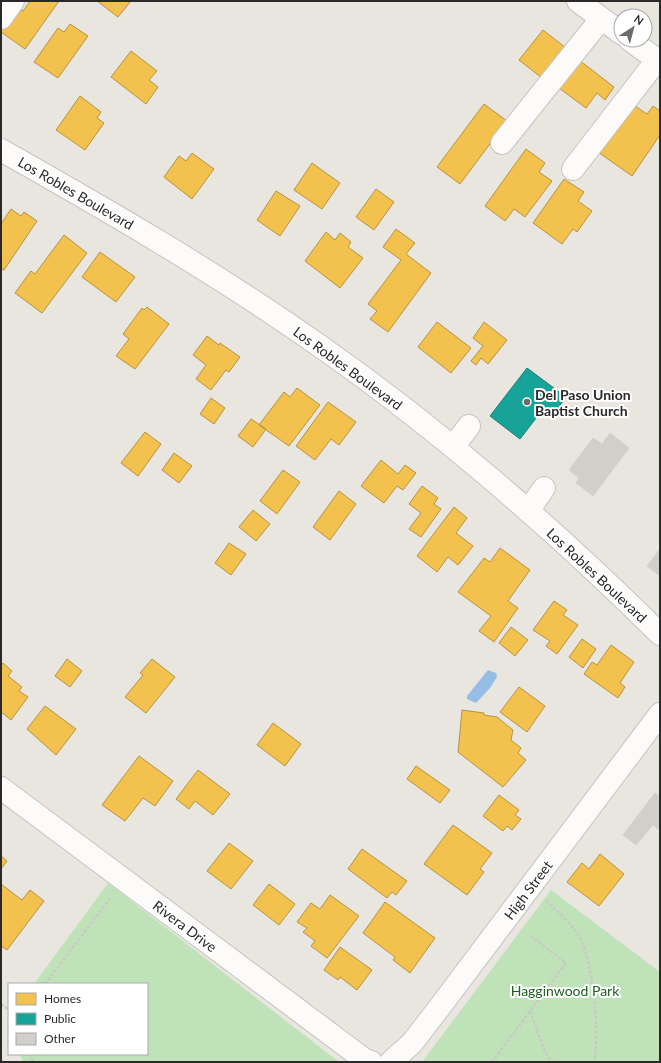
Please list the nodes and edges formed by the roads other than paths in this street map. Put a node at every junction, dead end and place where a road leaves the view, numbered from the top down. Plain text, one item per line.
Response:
1 (14, 1) edge
2 (578, 1) edge
3 (1, 18) edge
4 (601, 18) junction
5 (613, 27) edge
6 (641, 48) edge
7 (658, 61) edge
8 (502, 143) dead end
9 (1, 150) edge
10 (572, 169) dead end
11 (469, 426) dead end
12 (453, 448) junction
13 (544, 488) dead end
14 (528, 511) junction
15 (660, 634) edge
16 (660, 714) edge
17 (1, 788) edge
18 (371, 1062) edge
19 (391, 1062) edge

1 - 3 street
2 - 4 street
4 - 5 street
4 - 8 street
6 - 7 street
7 - 10 street
9 - 12 street, Los Robles Boulevard
11 - 12 street
12 - 14 street, Los Robles Boulevard
13 - 14 street
14 - 15 street, Los Robles Boulevard
16 - 19 street, High Street
17 - 18 street, Rivera Drive

